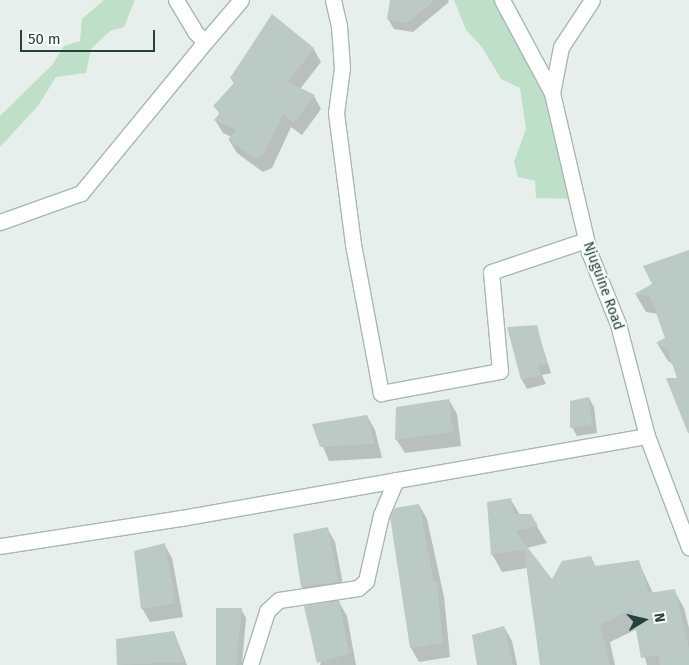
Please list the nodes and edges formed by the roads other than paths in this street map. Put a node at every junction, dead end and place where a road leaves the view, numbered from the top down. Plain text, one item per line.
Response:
1 (176, 0) edge
2 (241, 0) edge
3 (333, 0) edge
4 (502, 0) edge
5 (592, 0) edge
6 (205, 42) junction
7 (552, 93) junction
8 (0, 222) edge
9 (586, 240) junction
10 (647, 436) junction
11 (396, 480) junction
12 (0, 546) edge
13 (689, 547) edge
14 (250, 665) edge

1 - 6 street
2 - 6 street
3 - 9 street
4 - 7 street, Njuguine Road
5 - 7 street
6 - 8 street
7 - 9 street, Njuguine Road
9 - 10 street, Njuguine Road
10 - 11 street
10 - 13 street, Njuguine Road
11 - 12 street
11 - 14 street

